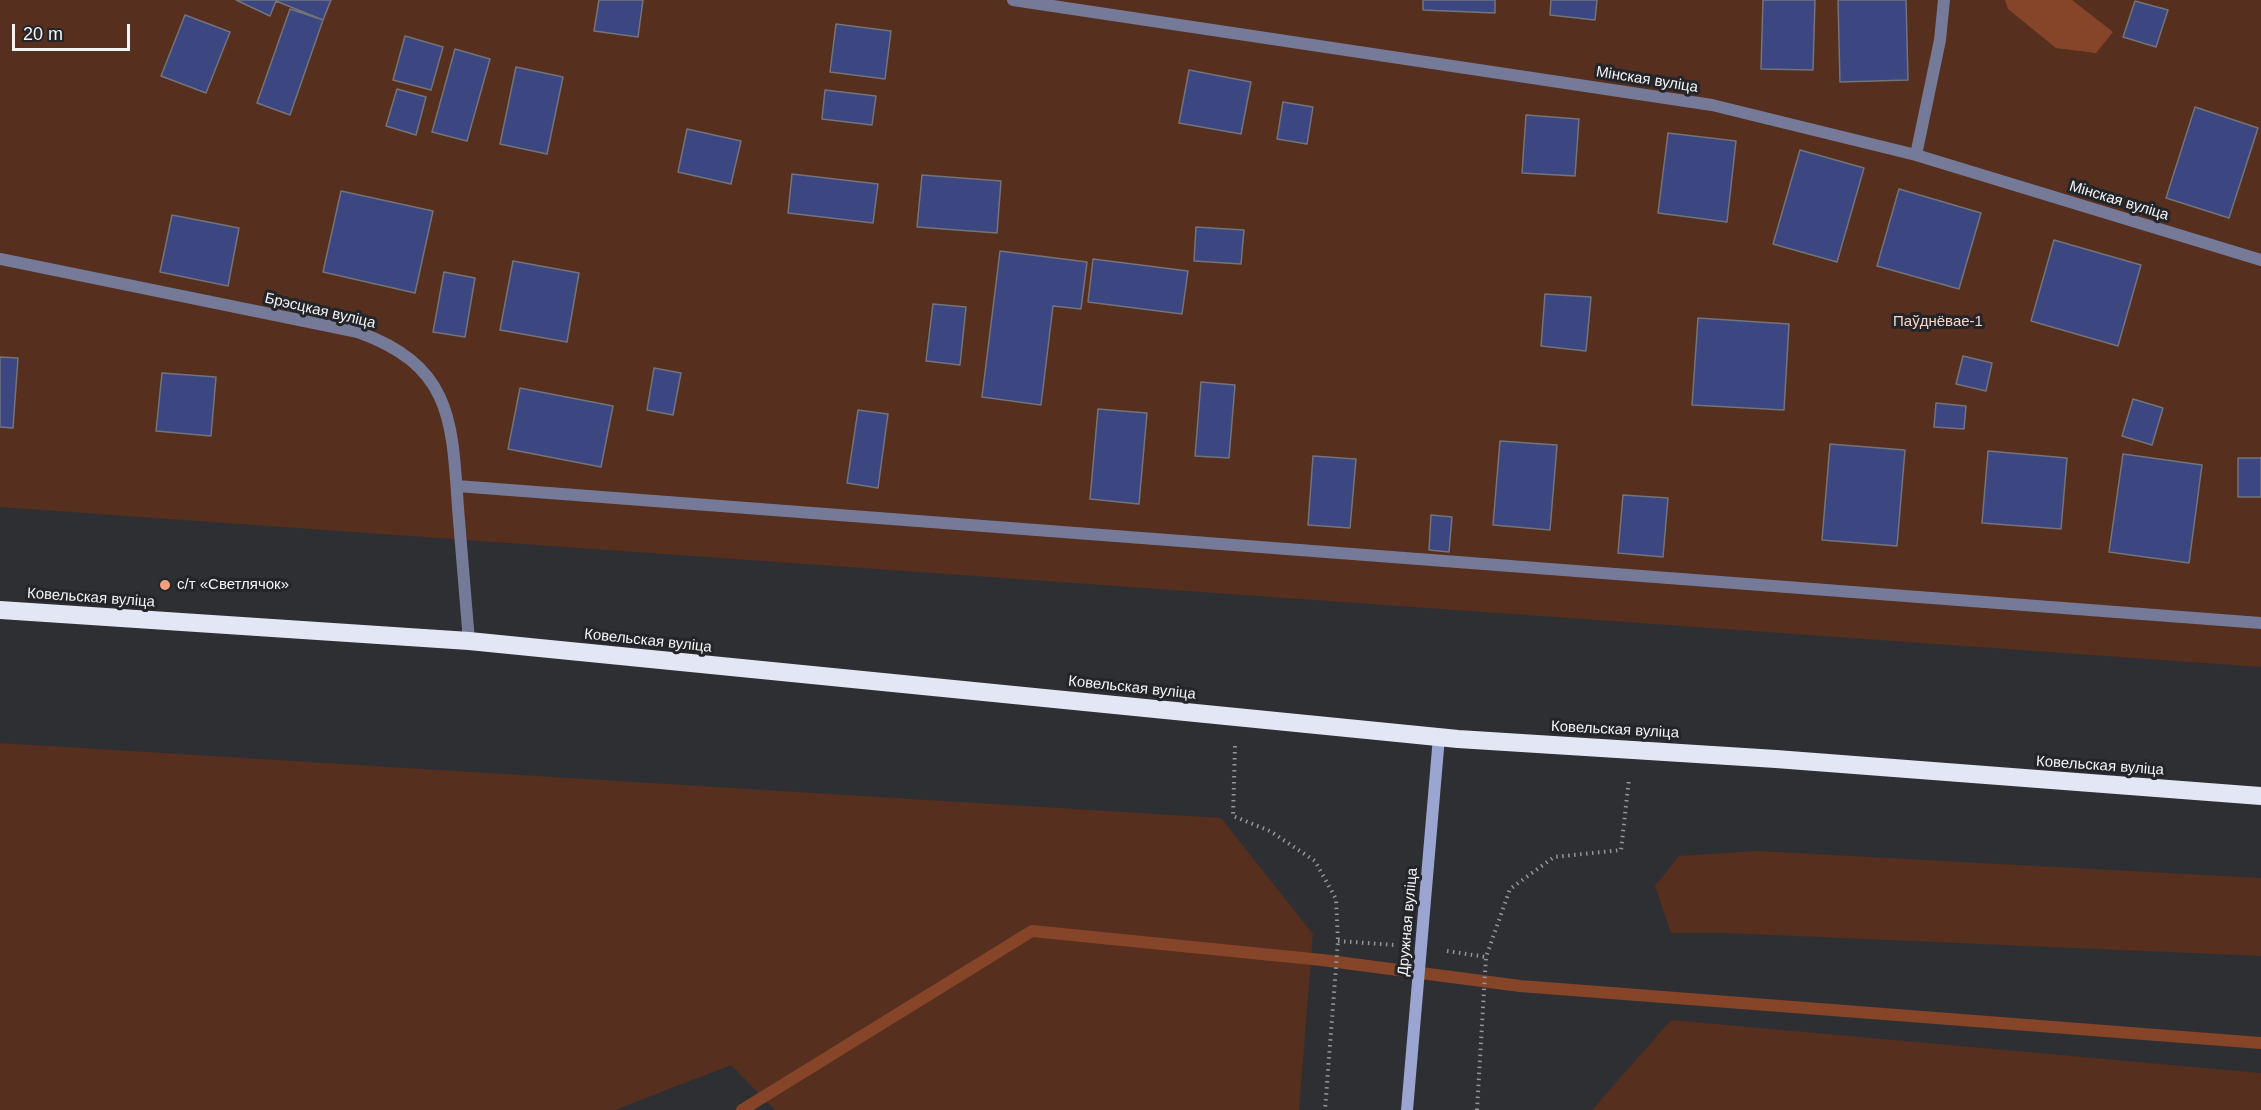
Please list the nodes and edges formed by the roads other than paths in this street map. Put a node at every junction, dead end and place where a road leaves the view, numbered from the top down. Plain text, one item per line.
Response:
1 (1013, 0) edge
2 (1944, 0) edge
3 (1916, 155) junction
4 (0, 260) edge
5 (2261, 260) edge
6 (457, 486) junction
7 (0, 610) edge
8 (2261, 623) edge
9 (469, 641) junction
10 (1439, 737) junction
11 (2261, 796) edge
12 (1407, 1110) edge

1 - 3 lane, Мінская вуліца
2 - 3 lane
3 - 5 lane, Мінская вуліца
4 - 6 lane, Брэсцкая вуліца
6 - 8 lane
6 - 9 lane, Брэсцкая вуліца
7 - 9 highway, Ковельская вуліца
9 - 10 highway, Ковельская вуліца
10 - 11 highway, Ковельская вуліца
10 - 12 street, Дружная вуліца

